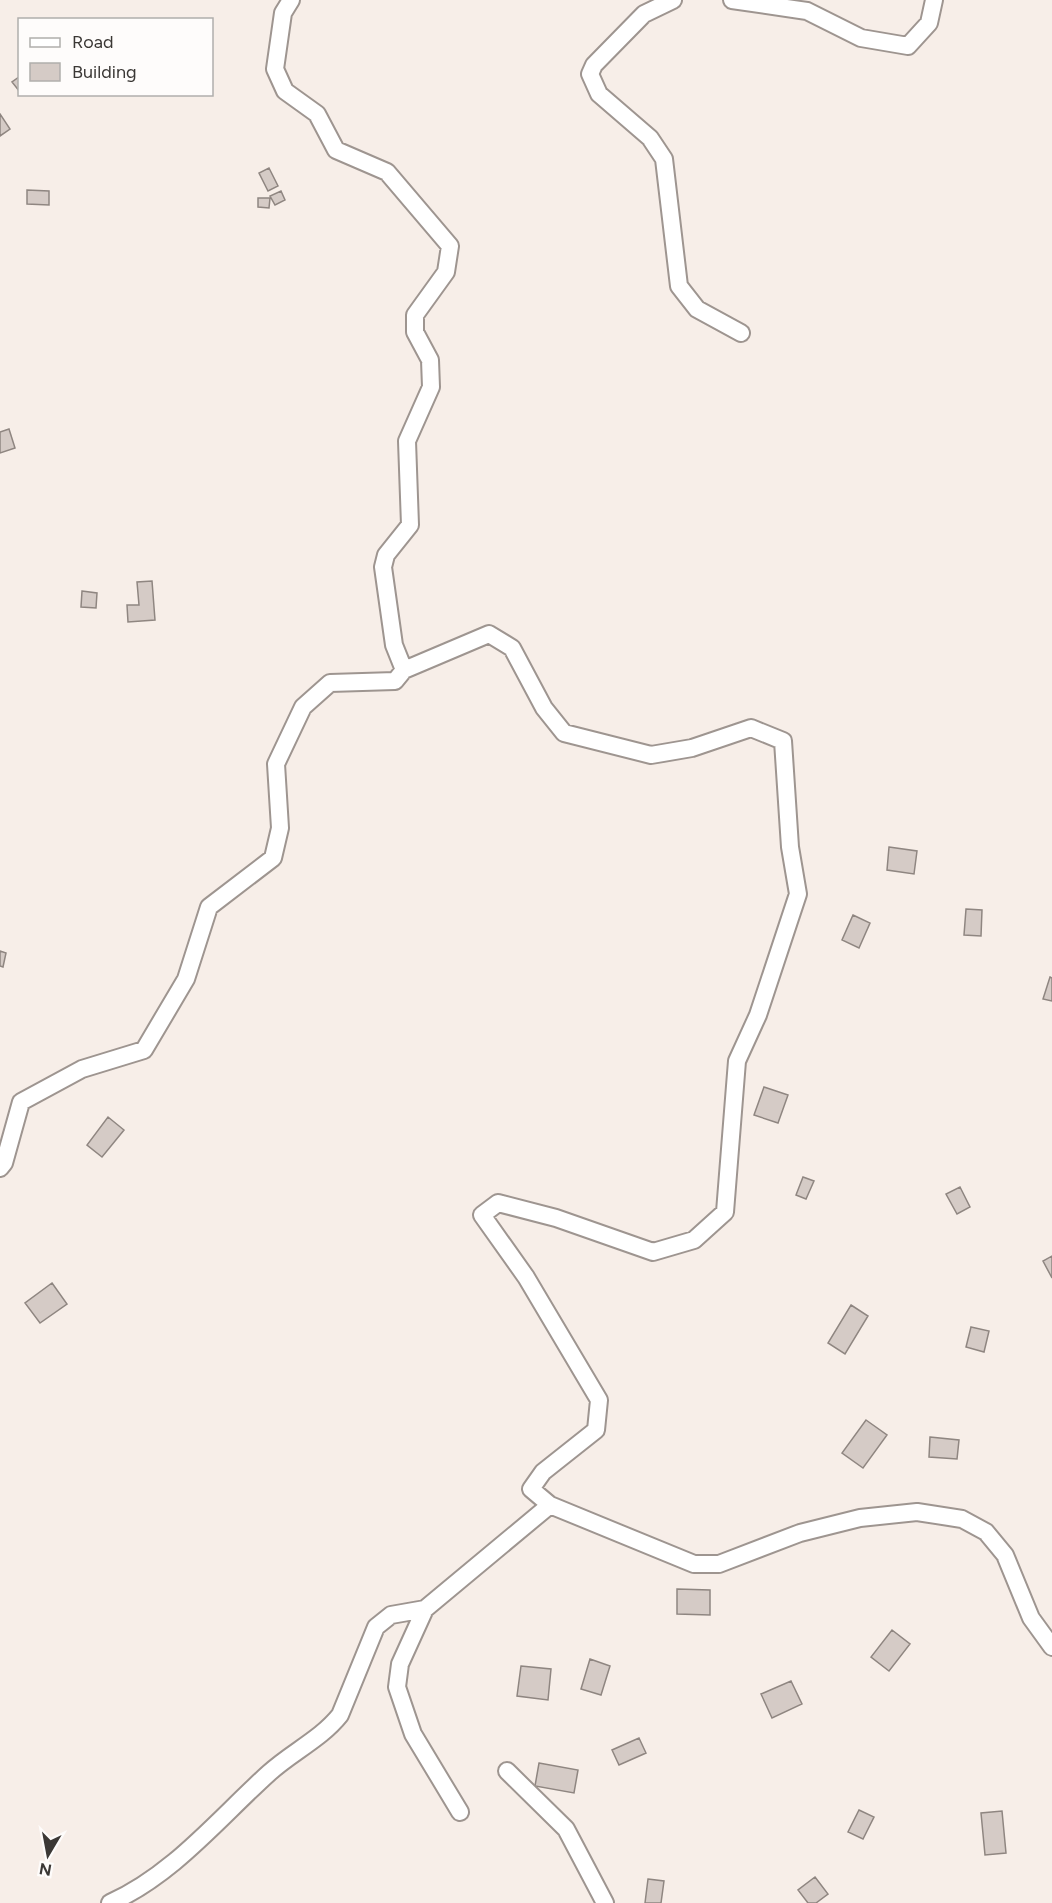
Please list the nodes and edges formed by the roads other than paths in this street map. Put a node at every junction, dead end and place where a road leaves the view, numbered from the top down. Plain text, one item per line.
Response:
1 (291, 0) edge
2 (673, 0) edge
3 (732, 0) edge
4 (934, 0) edge
5 (741, 333) dead end
6 (404, 670) junction
7 (0, 1168) edge
8 (550, 1505) junction
9 (425, 1609) junction
10 (1052, 1647) edge
11 (507, 1771) dead end
12 (460, 1812) dead end
13 (110, 1903) edge
14 (605, 1903) edge

1 - 6 street
2 - 5 street
3 - 4 street
6 - 7 street
6 - 8 street
8 - 9 street
8 - 10 street
9 - 12 street
9 - 13 street
11 - 14 street

